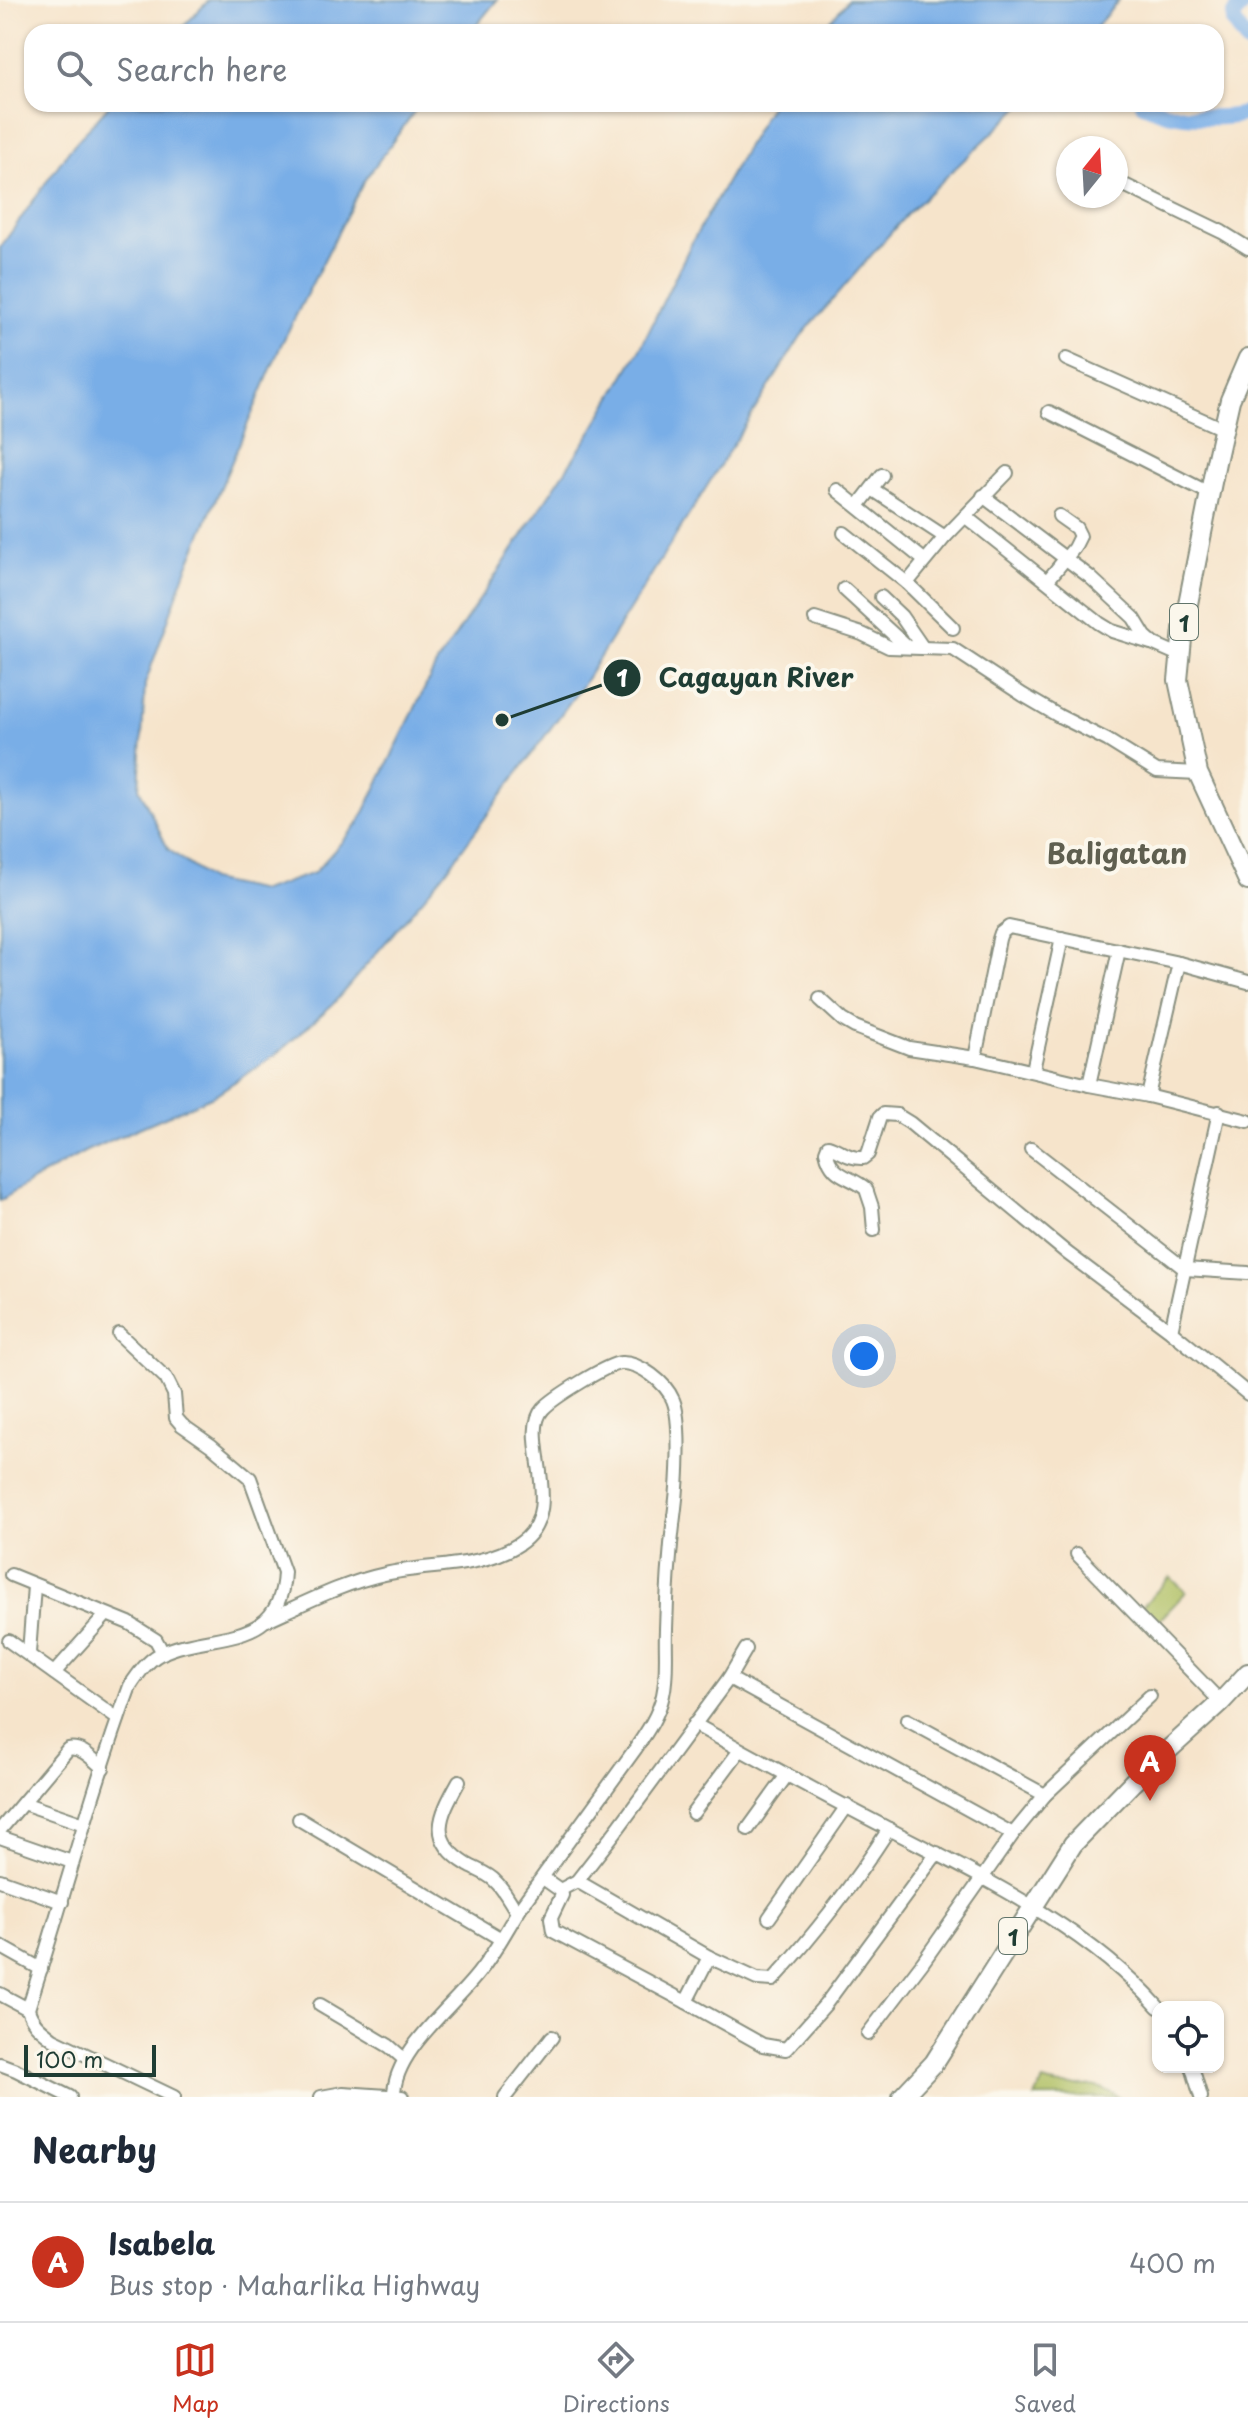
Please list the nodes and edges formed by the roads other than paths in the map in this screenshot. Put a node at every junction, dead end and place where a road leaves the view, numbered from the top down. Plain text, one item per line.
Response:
1 (1128, 187) edge
2 (1248, 248) edge
3 (1248, 358) edge
4 (1066, 359) dead end
5 (1049, 412) dead end
6 (1223, 429) junction
7 (1007, 473) dead end
8 (882, 475) dead end
9 (872, 489) junction
10 (837, 490) dead end
11 (1209, 493) junction
12 (983, 496) junction
13 (858, 506) junction
14 (1059, 516) dead end
15 (966, 517) junction
16 (844, 533) dead end
17 (945, 537) junction
18 (1065, 558) junction
19 (924, 560) junction
20 (1048, 580) junction
21 (907, 583) junction
22 (844, 589) dead end
23 (881, 597) dead end
24 (815, 619) dead end
25 (953, 628) dead end
26 (1154, 644) junction
27 (907, 647) junction
28 (923, 648) junction
29 (1179, 655) junction
30 (1198, 773) junction
31 (1248, 881) edge
32 (1062, 938) junction
33 (1119, 950) junction
34 (1179, 963) junction
35 (1248, 982) edge
36 (820, 999) dead end
37 (975, 1058) junction
38 (1033, 1070) junction
39 (1089, 1085) junction
40 (1148, 1096) junction
41 (1219, 1112) junction
42 (1248, 1121) edge
43 (1031, 1149) dead end
44 (874, 1230) dead end
45 (1185, 1269) junction
46 (1248, 1273) edge
47 (1171, 1331) junction
48 (119, 1334) dead end
49 (1248, 1394) edge
50 (1077, 1554) dead end
51 (11, 1575) dead end
52 (34, 1586) junction
53 (106, 1615) junction
54 (267, 1620) junction
55 (9, 1641) dead end
56 (746, 1649) dead end
57 (29, 1653) junction
58 (163, 1653) junction
59 (54, 1673) junction
60 (1248, 1673) edge
61 (729, 1678) junction
62 (1150, 1696) dead end
63 (1221, 1702) junction
64 (118, 1719) junction
65 (907, 1720) dead end
66 (694, 1724) junction
67 (740, 1750) junction
68 (103, 1768) junction
69 (787, 1775) junction
70 (459, 1781) dead end
71 (1045, 1795) junction
72 (23, 1803) junction
73 (847, 1806) junction
74 (693, 1813) dead end
75 (299, 1819) dead end
76 (84, 1824) junction
77 (748, 1829) dead end
78 (889, 1829) junction
79 (0, 1830) edge
80 (1013, 1834) junction
81 (0, 1837) edge
82 (937, 1853) junction
83 (72, 1862) junction
84 (543, 1878) junction
85 (983, 1879) junction
86 (0, 1880) edge
87 (577, 1881) junction
88 (560, 1890) junction
89 (62, 1902) junction
90 (1031, 1907) junction
91 (517, 1912) junction
92 (769, 1918) dead end
93 (501, 1939) junction
94 (0, 1946) edge
95 (709, 1957) junction
96 (41, 1969) junction
97 (0, 1994) edge
98 (1152, 2001) edge
99 (686, 2002) junction
100 (320, 2005) dead end
101 (28, 2009) junction
102 (868, 2034) dead end
103 (552, 2037) dead end
104 (404, 2059) junction
105 (0, 2064) edge
106 (1194, 2073) edge
107 (368, 2096) edge
108 (398, 2096) edge
109 (70, 2097) edge
110 (174, 2097) edge
111 (321, 2097) edge
112 (505, 2097) edge
113 (902, 2097) edge
114 (1201, 2097) edge

1 - 2 street
3 - 6 highway, 1
4 - 6 street
5 - 11 street
6 - 11 highway, 1
7 - 12 street
8 - 9 street
9 - 13 street
9 - 17 street
10 - 13 street
11 - 29 highway, 1
12 - 15 street
12 - 18 street
13 - 19 street
14 - 18 street
15 - 17 street
15 - 20 street
16 - 21 street
17 - 19 street
18 - 20 street
18 - 26 street
19 - 21 street
20 - 26 street
21 - 25 street
22 - 27 street
23 - 28 street
24 - 27 street
26 - 29 street
27 - 28 street
28 - 30 street
29 - 30 highway, 1
30 - 31 highway, 1
32 - 33 street
32 - 37 street
32 - 38 street
33 - 34 street
33 - 39 street
34 - 35 street
34 - 40 street
36 - 37 street
37 - 38 street
38 - 39 street
39 - 40 street
40 - 41 street
41 - 42 street
41 - 45 street
43 - 45 street
44 - 47 street
45 - 46 street
45 - 47 street
47 - 49 street
48 - 54 street
50 - 63 street
51 - 52 street
52 - 53 street
52 - 57 street
53 - 58 street
53 - 59 street
54 - 58 street
54 - 84 street
55 - 57 street
56 - 61 street
57 - 59 street
58 - 64 street
59 - 64 street
60 - 63 highway, 1
61 - 66 street
61 - 80 street
62 - 71 street
63 - 90 highway, 1
64 - 68 street
65 - 71 street
66 - 67 street
66 - 87 street
67 - 69 street
67 - 74 street
68 - 72 street
68 - 76 street
69 - 73 street
69 - 77 street
70 - 91 street
71 - 80 street
72 - 76 street
72 - 79 street
73 - 78 street
73 - 92 street
75 - 93 street
76 - 83 street
78 - 82 street
78 - 95 street
80 - 85 street
81 - 83 street
82 - 85 street
82 - 99 street
83 - 89 street
84 - 88 street
84 - 91 street
85 - 90 street
85 - 102 street
86 - 89 street
87 - 88 street
87 - 95 street
88 - 99 street
89 - 96 street
90 - 98 street
90 - 113 highway, 1
91 - 93 street
93 - 104 street
94 - 96 street
95 - 99 street
96 - 101 street
97 - 101 street
100 - 104 street
101 - 110 street
103 - 112 street
104 - 108 street
105 - 109 street
106 - 114 street
107 - 108 street
107 - 111 street

